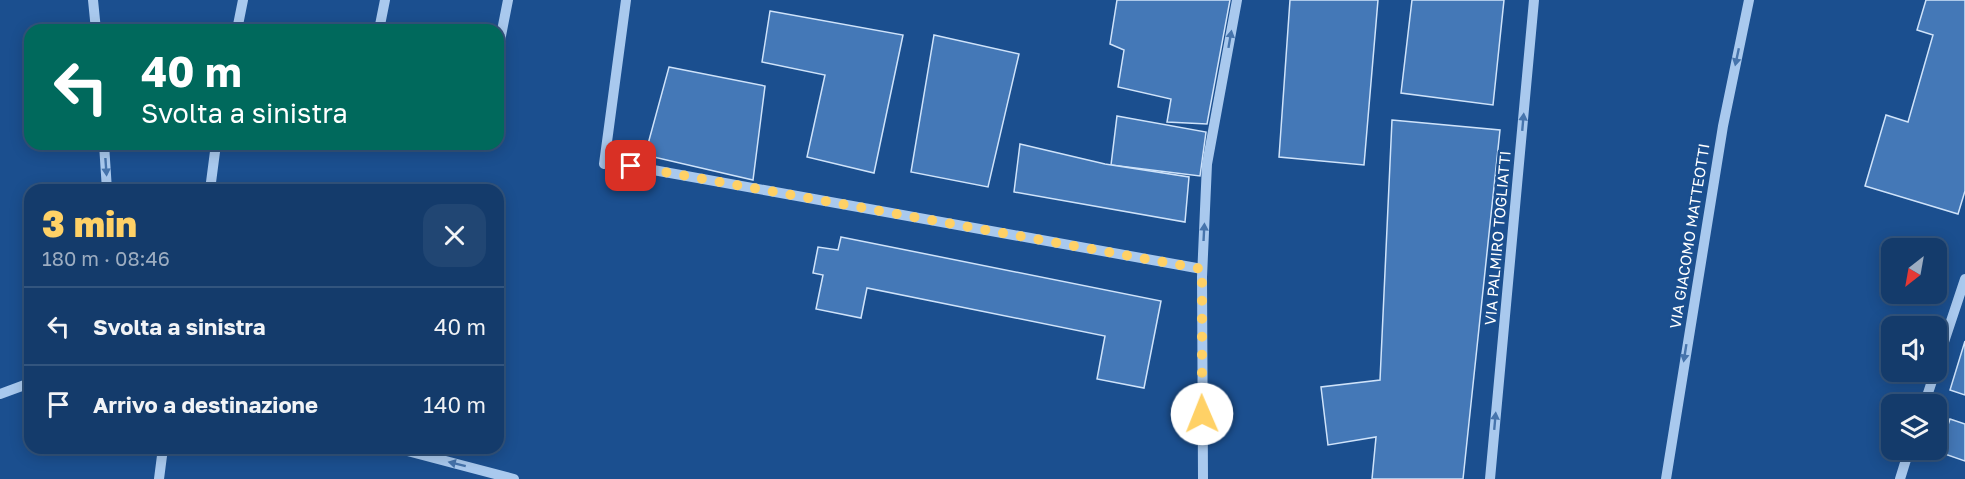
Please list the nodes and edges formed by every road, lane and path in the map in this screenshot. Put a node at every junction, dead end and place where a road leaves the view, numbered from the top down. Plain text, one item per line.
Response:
1 (93, 0) edge
2 (243, 0) edge
3 (386, 0) edge
4 (508, 0) edge
5 (626, 0) edge
6 (1237, 0) edge
7 (1534, 0) edge
8 (1749, 0) edge
9 (95, 24) edge
10 (238, 24) edge
11 (380, 24) edge
12 (503, 24) edge
13 (104, 150) edge
14 (215, 150) edge
15 (604, 164) dead end
16 (631, 166) dead end
17 (107, 184) edge
18 (211, 184) edge
19 (1202, 269) junction
20 (1965, 279) edge
21 (1947, 333) edge
22 (24, 385) edge
23 (0, 394) edge
24 (162, 454) edge
25 (419, 454) edge
26 (1906, 460) edge
27 (159, 479) edge
28 (514, 479) edge
29 (1203, 479) edge
30 (1490, 479) edge
31 (1666, 479) edge
32 (1900, 479) edge

1 - 9 street
2 - 10 street
3 - 11 street
4 - 12 street
5 - 15 street
19 -> 6 street
30 -> 7 street, VIA PALMIRO TOGLIATTI
8 -> 31 street, VIA GIACOMO MATTEOTTI
13 -> 17 street
14 - 18 street
16 - 19 street
19 - 29 street
20 - 21 street
22 - 23 street
24 - 27 street
28 -> 25 street
26 - 32 street

